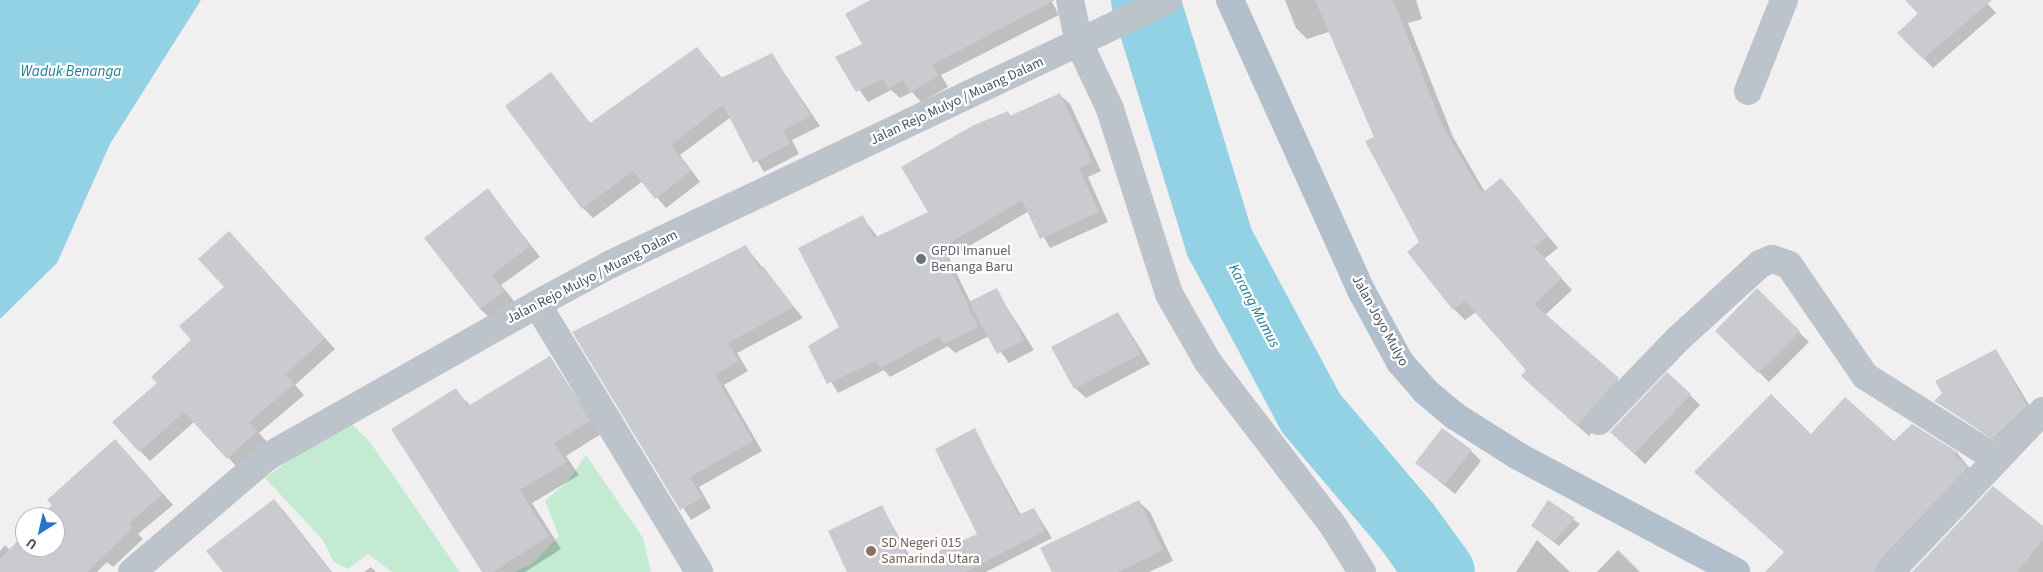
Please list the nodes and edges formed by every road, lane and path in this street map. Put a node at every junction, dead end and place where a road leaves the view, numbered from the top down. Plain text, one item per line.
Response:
1 (1070, 0) edge
2 (1168, 0) edge
3 (1230, 0) edge
4 (1784, 0) edge
5 (1083, 41) junction
6 (1748, 90) dead end
7 (537, 304) junction
8 (2043, 411) edge
9 (1599, 421) dead end
10 (1997, 459) junction
11 (132, 572) edge
12 (699, 572) edge
13 (1362, 572) edge
14 (1736, 572) edge
15 (1890, 572) edge

1 - 5 street
2 - 5 street, Jalan Rejo Mulyo / Muang Dalam
3 - 14 main road, Jalan Joyo Mulyo
4 - 6 street
5 - 7 street, Jalan Rejo Mulyo / Muang Dalam
5 - 13 street
7 - 11 street, Jalan Rejo Mulyo / Muang Dalam
7 - 12 street
8 - 10 street
9 - 10 street
10 - 15 street

